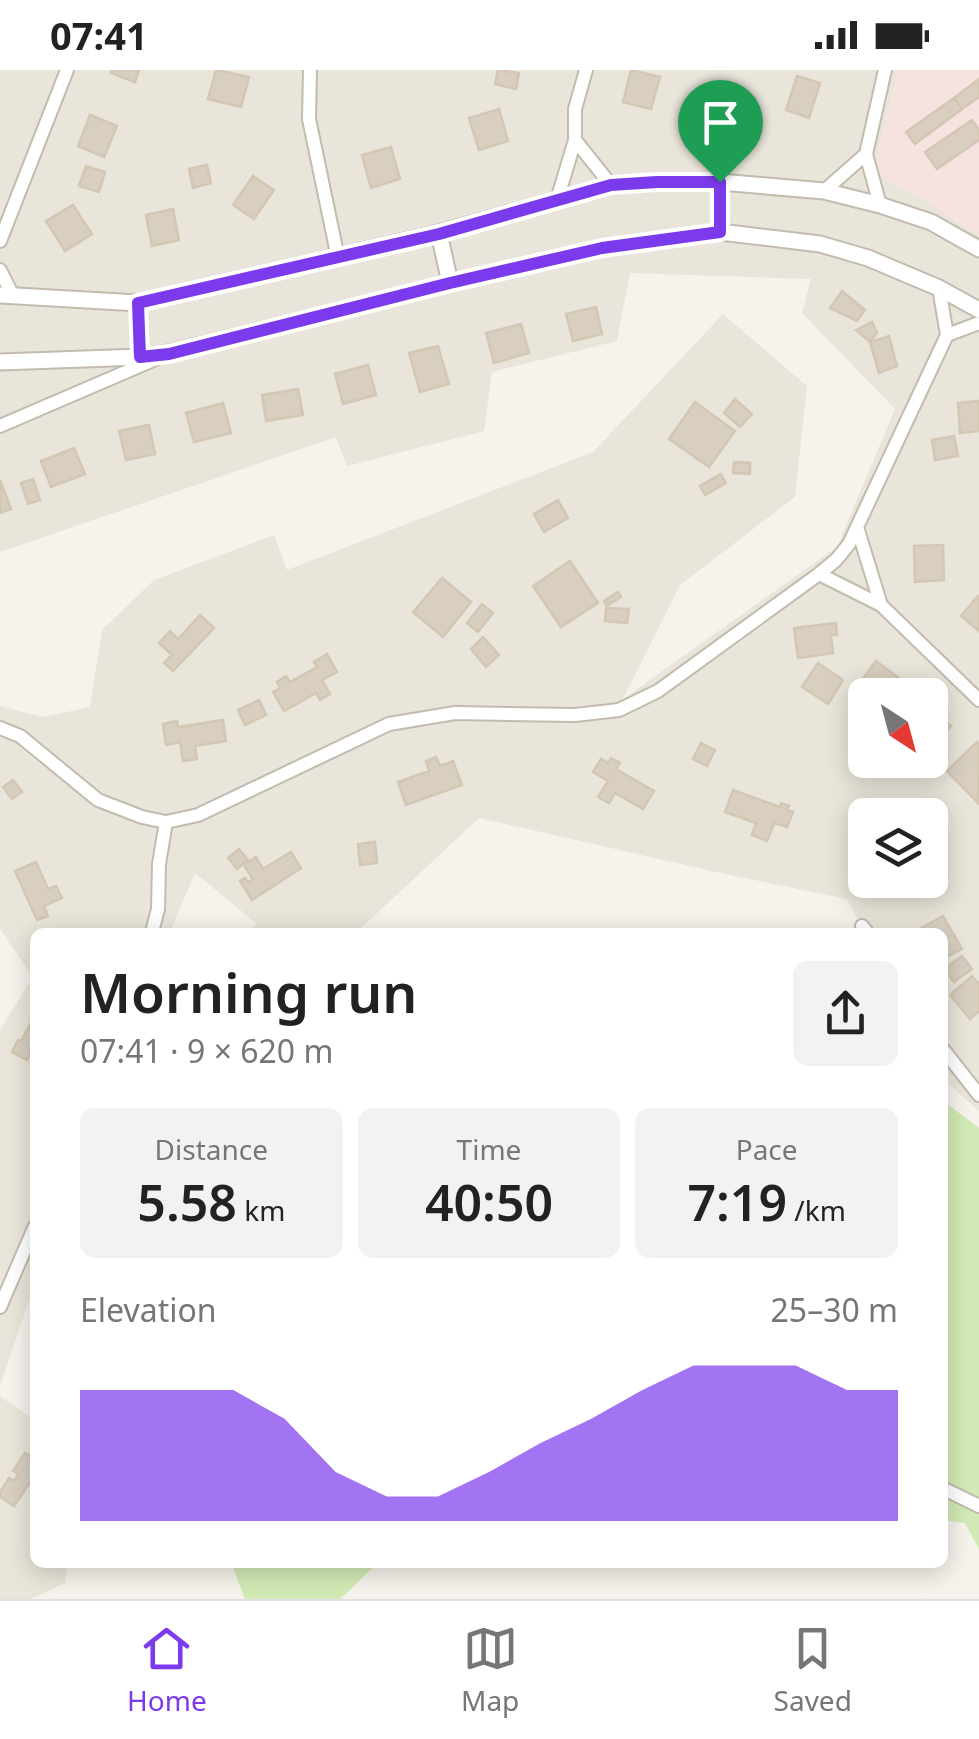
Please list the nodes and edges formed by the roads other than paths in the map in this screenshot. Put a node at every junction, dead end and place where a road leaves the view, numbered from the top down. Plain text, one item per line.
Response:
1 (67, 70) edge
2 (310, 70) edge
3 (586, 70) edge
4 (885, 70) edge
5 (575, 140) junction
6 (866, 154) junction
7 (720, 182) junction
8 (611, 185) junction
9 (824, 192) junction
10 (556, 200) junction
11 (880, 206) junction
12 (720, 232) junction
13 (439, 234) junction
14 (0, 241) edge
15 (979, 249) edge
16 (338, 258) junction
17 (0, 270) edge
18 (450, 283) junction
19 (939, 288) junction
20 (6, 295) edge
21 (138, 303) junction
22 (979, 310) edge
23 (979, 323) edge
24 (948, 335) junction
25 (169, 354) junction
26 (140, 357) junction
27 (0, 362) edge
28 (0, 426) edge
29 (857, 527) junction
30 (819, 574) junction
31 (881, 605) junction
32 (979, 700) edge
33 (0, 728) edge
34 (166, 822) junction
35 (153, 928) edge
36 (948, 1056) edge
37 (979, 1095) edge
38 (30, 1238) edge
39 (0, 1307) edge
40 (948, 1491) edge
41 (979, 1506) edge

1 - 14 street
2 - 16 street
3 - 5 street
4 - 6 street
5 - 8 street
5 - 10 street
6 - 9 street
6 - 11 street
7 - 8 street
7 - 9 street
7 - 12 street
8 - 10 street
9 - 11 street
10 - 13 street
11 - 15 street
12 - 18 street
12 - 19 street
13 - 16 street
13 - 18 street
16 - 21 street
17 - 20 street
18 - 25 street
19 - 22 street
19 - 24 street
20 - 21 street
21 - 26 street
23 - 24 street
24 - 29 street
25 - 26 street
25 - 28 street
26 - 27 street
29 - 30 street
29 - 31 street
30 - 31 street
30 - 34 street
31 - 32 street
33 - 34 street
34 - 35 street
36 - 37 street
38 - 39 street
40 - 41 street

